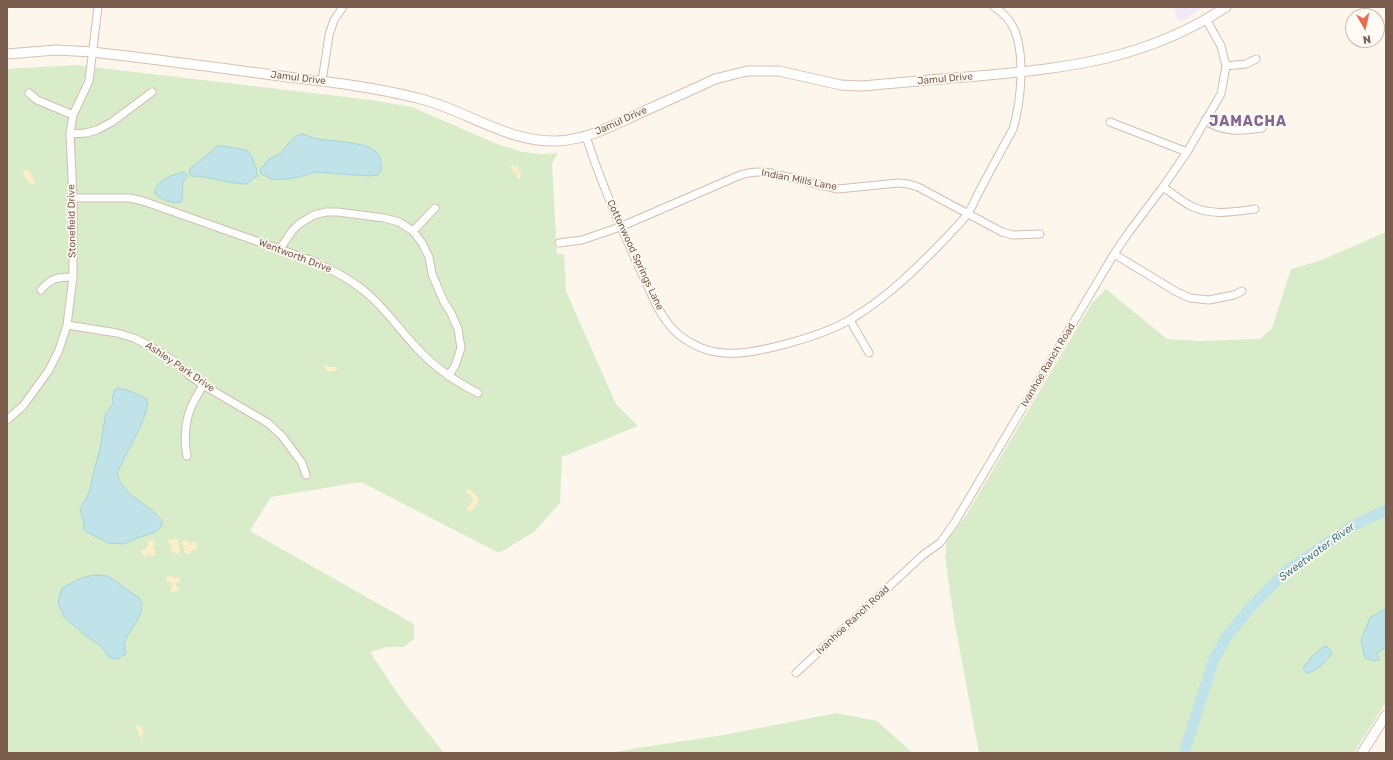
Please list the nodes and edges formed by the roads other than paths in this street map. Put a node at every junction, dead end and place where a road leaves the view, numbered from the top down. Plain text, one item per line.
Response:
1 (98, 7) edge
2 (343, 7) edge
3 (994, 7) edge
4 (1226, 7) edge
5 (1206, 19) junction
6 (93, 52) junction
7 (7, 54) edge
8 (1256, 59) dead end
9 (1226, 66) junction
10 (1020, 72) junction
11 (322, 81) junction
12 (152, 92) dead end
13 (29, 93) dead end
14 (73, 115) junction
15 (1205, 120) junction
16 (1110, 122) dead end
17 (1262, 128) dead end
18 (70, 134) junction
19 (586, 136) junction
20 (1187, 152) junction
21 (1163, 187) junction
22 (73, 198) junction
23 (435, 208) dead end
24 (1255, 209) dead end
25 (968, 213) junction
26 (620, 227) junction
27 (413, 231) junction
28 (1040, 234) dead end
29 (559, 243) dead end
30 (280, 249) junction
31 (1114, 254) junction
32 (73, 277) junction
33 (41, 290) dead end
34 (1242, 290) dead end
35 (850, 320) junction
36 (67, 325) junction
37 (869, 353) dead end
38 (448, 376) junction
39 (203, 385) junction
40 (478, 393) dead end
41 (7, 420) edge
42 (187, 456) dead end
43 (306, 476) dead end
44 (796, 673) dead end
45 (1386, 715) edge
46 (1362, 753) edge

1 - 6 street, Stonefield Drive
2 - 11 street
3 - 10 street, Cottonwood Springs Lane
4 - 5 street, Jamul Drive
5 - 9 street, Ivanhoe Ranch Road
5 - 10 street, Jamul Drive
6 - 7 street, Jamul Drive
6 - 11 street, Jamul Drive
6 - 14 street, Stonefield Drive
8 - 9 street
9 - 15 street, Ivanhoe Ranch Road
10 - 19 street, Jamul Drive
10 - 25 street, Cottonwood Springs Lane
11 - 19 street, Jamul Drive
12 - 18 street
13 - 14 street
14 - 18 street, Stonefield Drive
15 - 17 street
15 - 20 street, Ivanhoe Ranch Road
16 - 20 street
18 - 22 street, Stonefield Drive
19 - 26 street, Cottonwood Springs Lane
20 - 21 street, Ivanhoe Ranch Road
21 - 24 street
21 - 31 street, Ivanhoe Ranch Road
22 - 30 street, Wentworth Drive
22 - 32 street, Stonefield Drive
23 - 27 street
25 - 26 street, Indian Mills Lane
25 - 28 street, Indian Mills Lane
25 - 35 street, Cottonwood Springs Lane
26 - 29 street, Indian Mills Lane
26 - 35 street, Cottonwood Springs Lane
27 - 30 street
27 - 38 street
30 - 38 street, Wentworth Drive
31 - 34 street
31 - 44 street, Ivanhoe Ranch Road
32 - 33 street
32 - 36 street, Stonefield Drive
35 - 37 street
36 - 39 street, Ashley Park Drive
36 - 41 street, Stonefield Drive
38 - 40 street, Wentworth Drive
39 - 42 street
39 - 43 street, Ashley Park Drive
45 - 46 street

